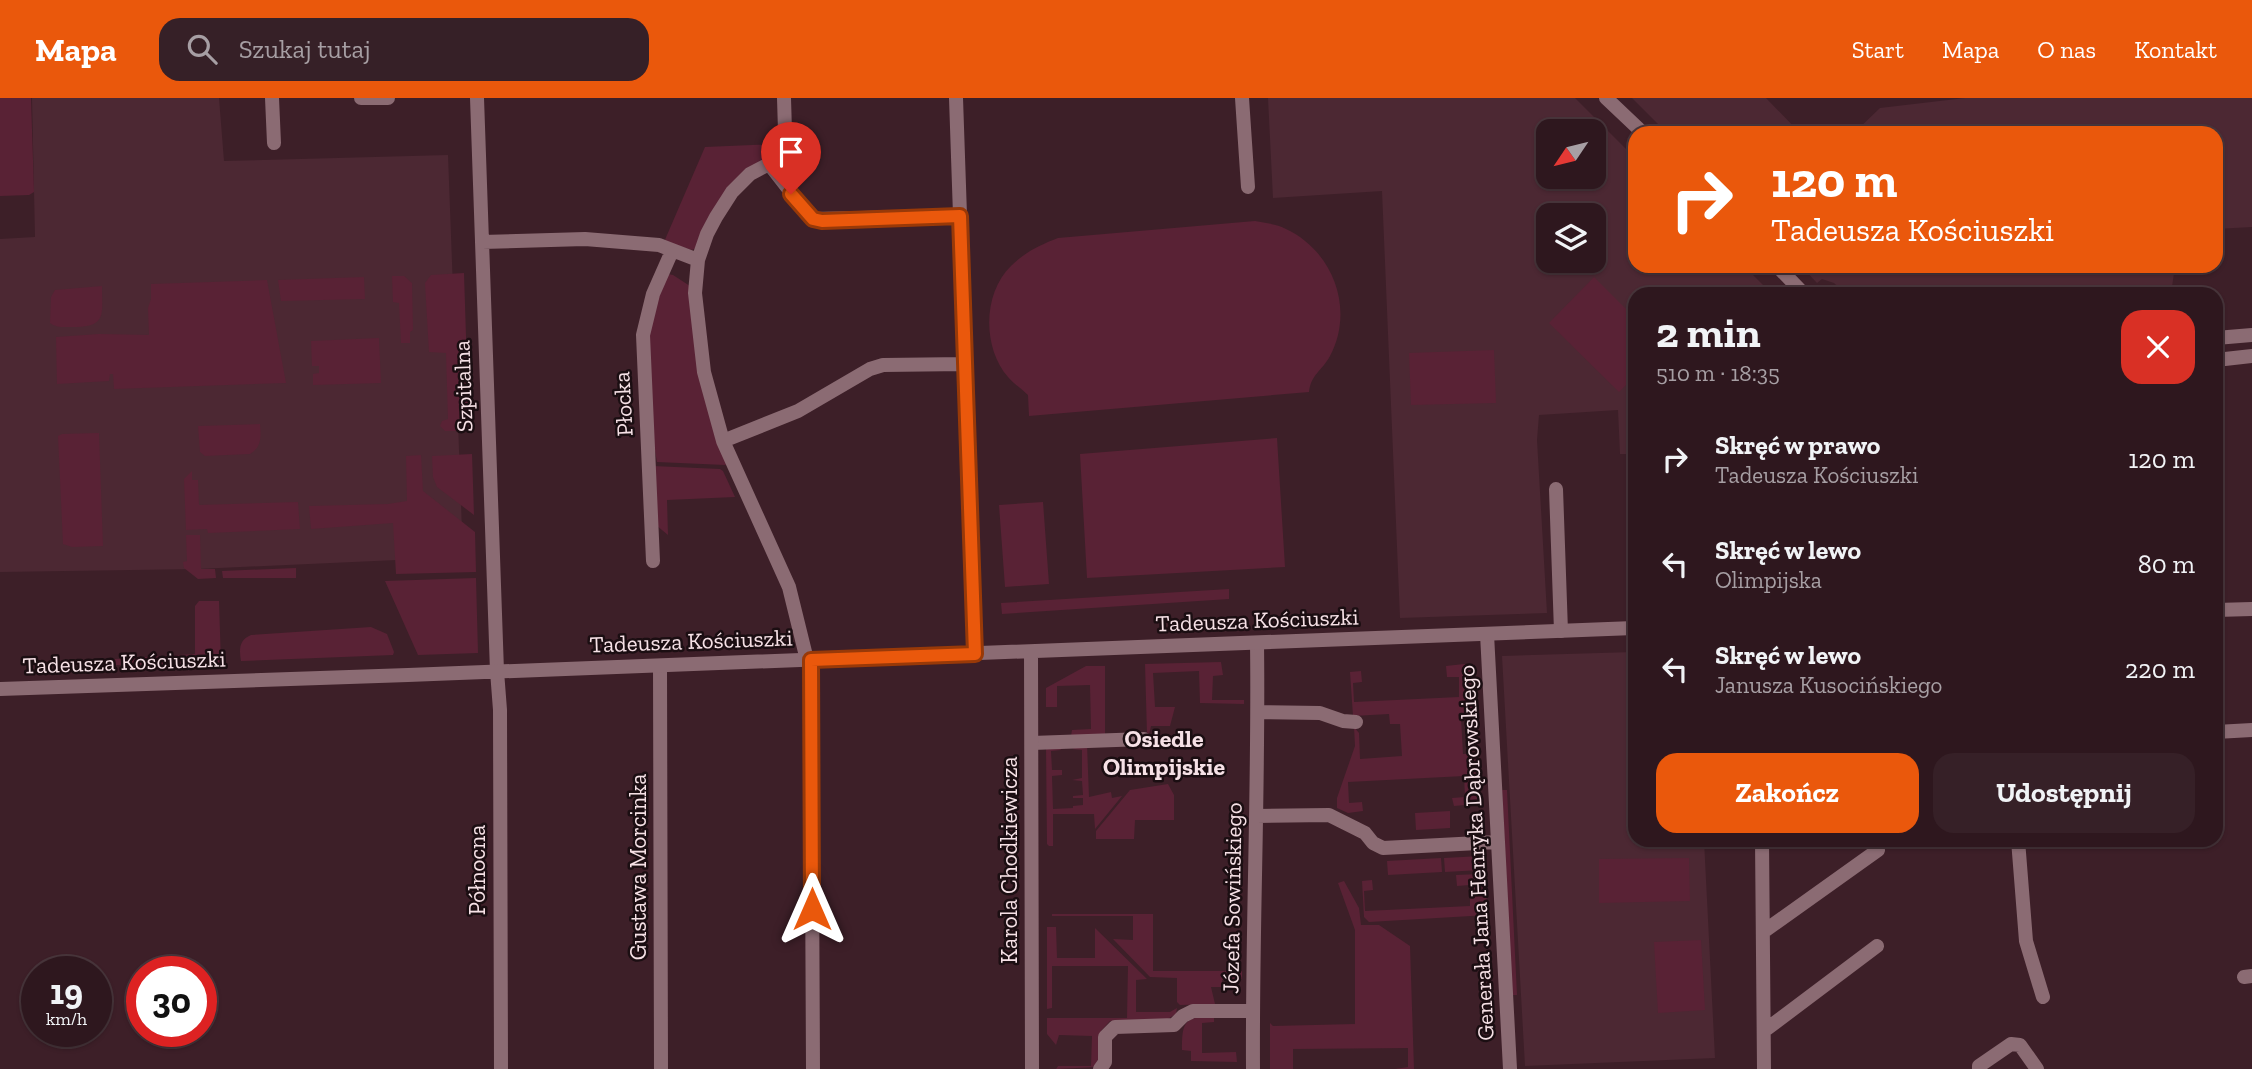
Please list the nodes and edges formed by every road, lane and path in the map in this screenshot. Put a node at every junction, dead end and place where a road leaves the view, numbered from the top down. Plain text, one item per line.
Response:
1 (272, 98) edge
2 (361, 98) edge
3 (388, 98) edge
4 (477, 98) edge
5 (784, 98) edge
6 (956, 98) edge
7 (1242, 98) edge
8 (1606, 98) edge
9 (1636, 126) edge
10 (274, 143) dead end
11 (769, 164) junction
12 (1248, 187) dead end
13 (960, 216) junction
14 (482, 242) junction
15 (672, 251) junction
16 (698, 260) junction
17 (1784, 273) edge
18 (1797, 287) edge
19 (2252, 335) edge
20 (2223, 337) edge
21 (2252, 356) edge
22 (2223, 359) edge
23 (965, 364) junction
24 (723, 441) junction
25 (1556, 489) dead end
26 (653, 561) dead end
27 (2223, 610) edge
28 (2252, 610) edge
29 (1628, 628) edge
30 (1561, 631) junction
31 (1487, 634) junction
32 (1257, 643) junction
33 (1031, 652) junction
34 (975, 654) junction
35 (809, 660) junction
36 (660, 666) junction
37 (497, 671) junction
38 (0, 689) edge
39 (1258, 712) junction
40 (1356, 722) dead end
41 (2252, 730) edge
42 (2223, 732) edge
43 (1144, 739) dead end
44 (1032, 743) junction
45 (1258, 816) junction
46 (1497, 842) junction
47 (1762, 847) edge
48 (2019, 847) edge
49 (1878, 850) dead end
50 (1763, 932) junction
51 (1877, 946) dead end
52 (2043, 997) dead end
53 (1253, 1011) junction
54 (1764, 1031) junction
55 (501, 1069) edge
56 (661, 1069) edge
57 (813, 1069) edge
58 (1031, 1069) edge
59 (1100, 1069) edge
60 (1254, 1069) edge
61 (1510, 1069) edge
62 (1764, 1069) edge
63 (1979, 1069) edge
64 (2037, 1069) edge

1 - 10 street
2 - 3 street
4 - 14 street, Szpitalna
5 - 11 street
6 - 13 street
7 - 12 street
8 - 9 street
11 - 13 street
11 - 16 street
13 - 23 street
14 - 15 street
14 - 37 street, Szpitalna
15 - 16 street
15 - 26 street, Płocka
16 - 24 street
17 - 18 street
19 - 20 street
21 - 22 street
23 - 24 street
23 - 34 street
24 - 35 street
25 - 30 street
27 - 28 street
29 - 30 street, Tadeusza Kościuszki
30 - 31 street, Tadeusza Kościuszki
31 - 32 street, Tadeusza Kościuszki
31 - 46 street, Generała Jana Henryka Dąbrowskiego
32 - 33 street, Tadeusza Kościuszki
32 - 39 street, Józefa Sowińskiego
33 - 34 street, Tadeusza Kościuszki
33 - 44 street, Karola Chodkiewicza
34 - 35 street, Tadeusza Kościuszki
35 - 36 street, Tadeusza Kościuszki
35 - 57 street
36 - 37 street, Tadeusza Kościuszki
36 - 56 street, Gustawa Morcinka
37 - 38 street, Tadeusza Kościuszki
37 - 55 street, Północna
39 - 40 street
39 - 45 street, Józefa Sowińskiego
41 - 42 street
43 - 44 street
44 - 58 street, Karola Chodkiewicza
45 - 46 street
45 - 53 street, Józefa Sowińskiego
46 - 61 street, Generała Jana Henryka Dąbrowskiego
47 - 50 street
48 - 52 street
49 - 50 street
50 - 54 street
51 - 54 street
53 - 59 street
53 - 60 street, Józefa Sowińskiego
54 - 62 street
63 - 64 street

